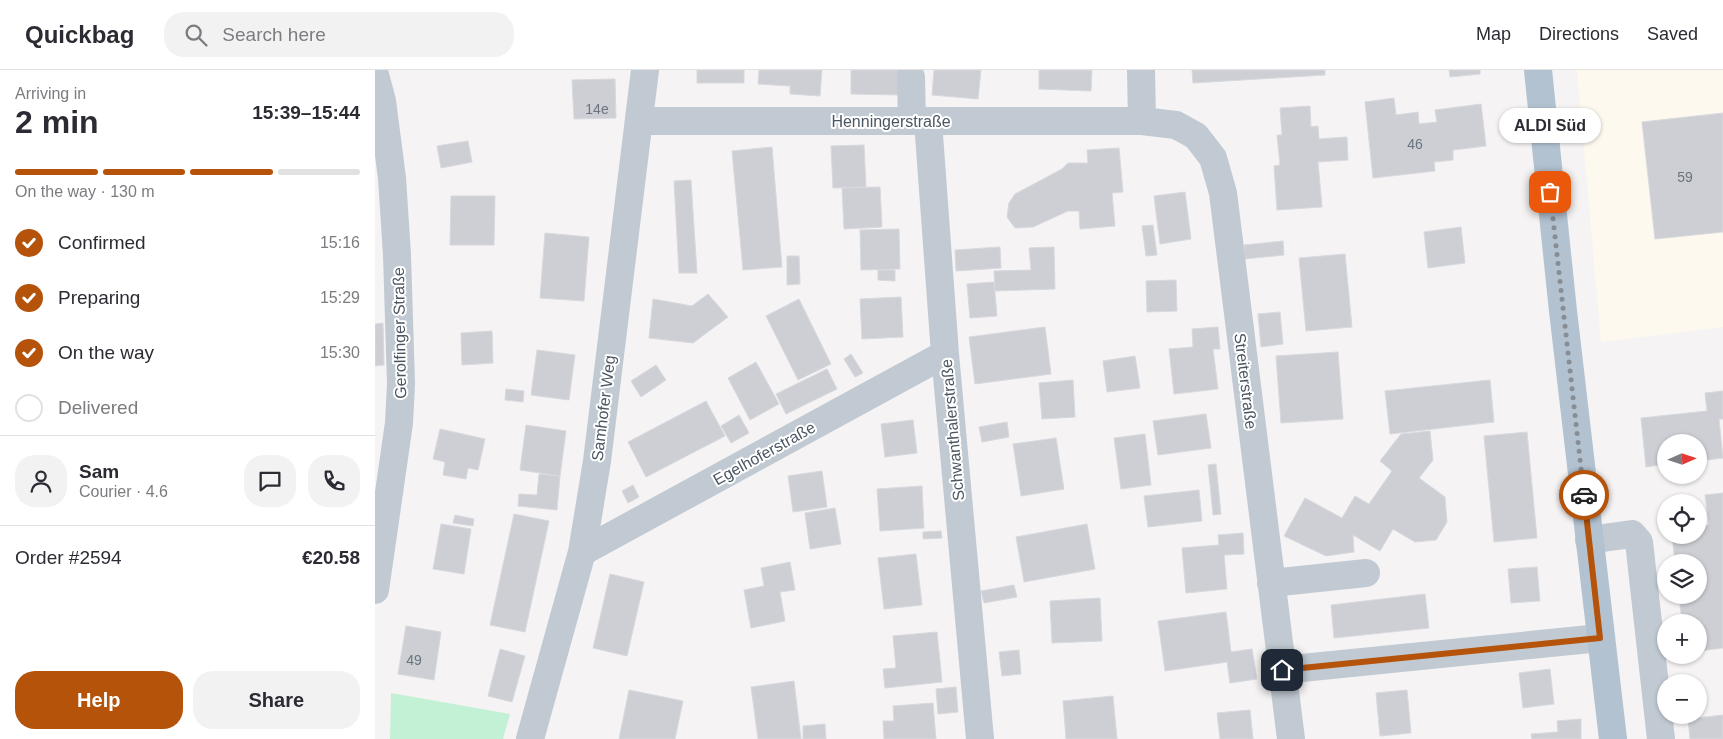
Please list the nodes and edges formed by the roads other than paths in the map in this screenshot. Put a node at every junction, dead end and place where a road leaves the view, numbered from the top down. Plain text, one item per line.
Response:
1 (645, 70) edge
2 (1141, 70) edge
3 (1537, 70) edge
4 (375, 75) edge
5 (911, 77) dead end
6 (639, 121) junction
7 (920, 121) junction
8 (1143, 121) junction
9 (945, 354) junction
10 (387, 421) edge
11 (1589, 540) junction
12 (582, 552) junction
13 (1366, 573) dead end
14 (1271, 583) junction
15 (375, 590) edge
16 (1600, 638) junction
17 (1282, 670) junction
18 (530, 739) edge
19 (980, 739) edge
20 (1291, 739) edge
21 (1613, 739) edge
22 (1661, 739) edge

1 - 6 street, Samhofer Weg
2 - 8 street
3 - 11 main road
4 - 10 street, Gerolfinger Straße
5 - 7 street, Schwanthalerstraße
6 - 7 street, Henningerstraße
6 - 12 street, Samhofer Weg
7 - 8 street, Henningerstraße
7 - 9 street, Schwanthalerstraße
8 - 14 street, Streiterstraße
9 - 12 street, Egelhoferstraße
9 - 19 street, Schwanthalerstraße
10 - 15 street, Gerolfinger Straße
11 - 16 main road
11 - 22 street
12 - 18 street, Samhofer Weg
13 - 14 street
14 - 17 street, Streiterstraße
16 - 17 street
16 - 21 main road
17 - 20 street, Streiterstraße

